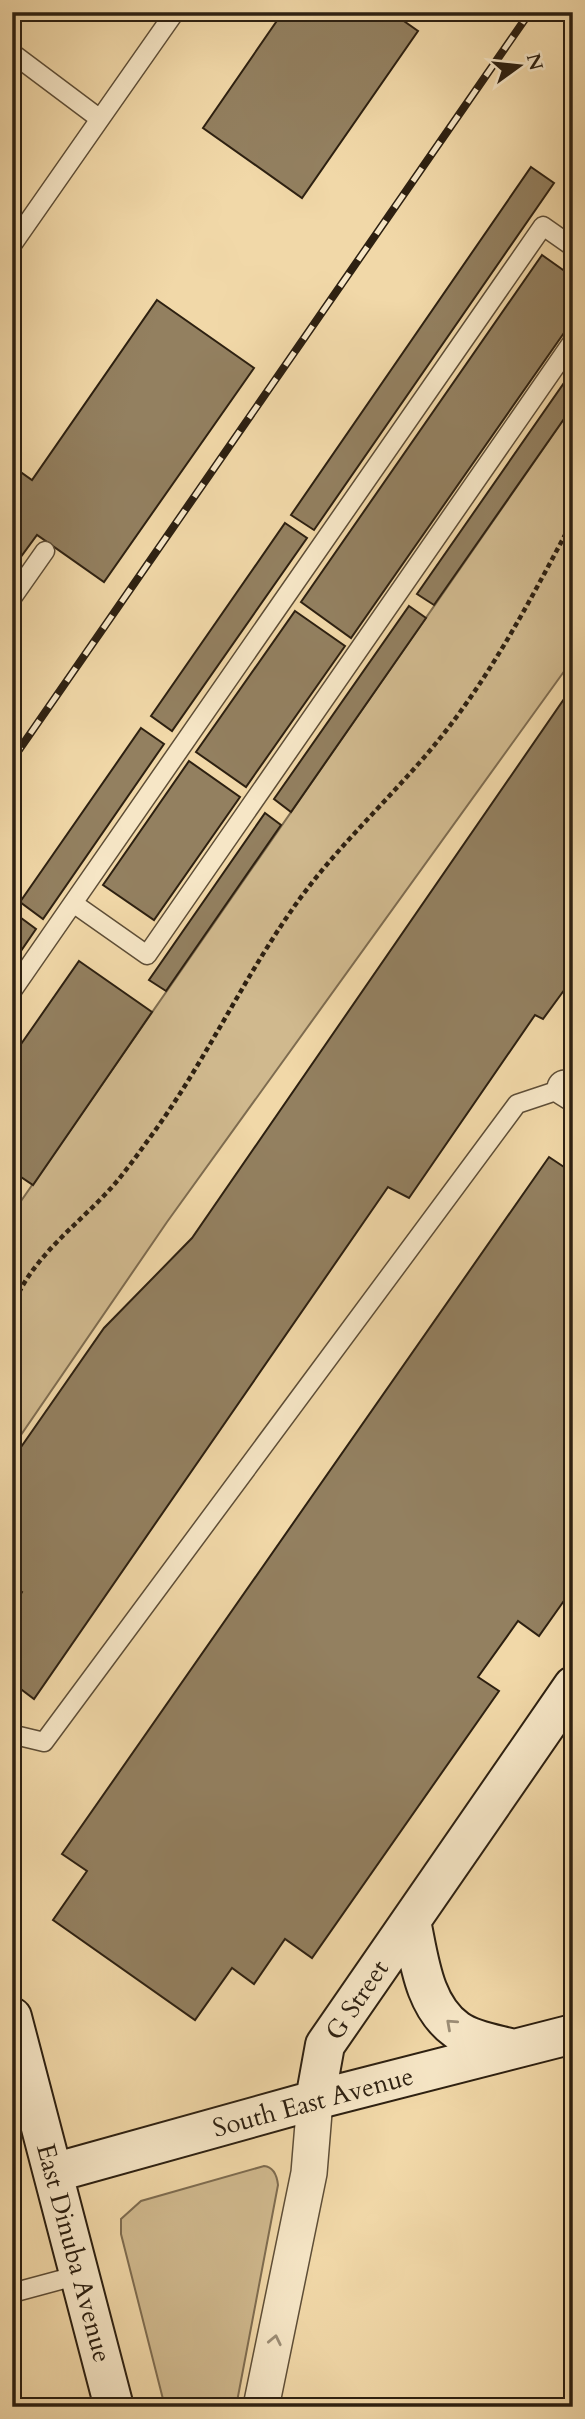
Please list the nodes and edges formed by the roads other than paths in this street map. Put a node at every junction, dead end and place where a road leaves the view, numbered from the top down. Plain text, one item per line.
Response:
1 (175, 12) edge
2 (12, 53) edge
3 (100, 119) junction
4 (12, 245) edge
5 (573, 247) edge
6 (573, 341) edge
7 (45, 551) dead end
8 (12, 598) edge
9 (73, 903) junction
10 (12, 991) edge
11 (570, 1086) edge
12 (573, 1686) edge
13 (12, 1738) edge
14 (411, 1921) junction
15 (12, 2017) edge
16 (573, 2034) edge
17 (513, 2049) junction
18 (315, 2101) junction
19 (53, 2173) junction
20 (79, 2275) junction
21 (12, 2293) edge
22 (114, 2407) edge
23 (261, 2407) edge

1 - 3 lane
2 - 3 lane
3 - 4 lane
5 - 9 lane
6 - 9 lane
7 - 8 lane
9 - 10 lane
11 - 13 lane
12 - 14 street, G Street
17 -> 14 street
14 - 18 street, G Street
15 - 19 street, East Dinuba Avenue
16 - 17 street, South East Avenue
17 - 18 street, South East Avenue
18 - 19 street, South East Avenue
23 -> 18 street, G Street
19 - 20 street, East Dinuba Avenue
20 - 21 lane
20 - 22 street, East Dinuba Avenue

